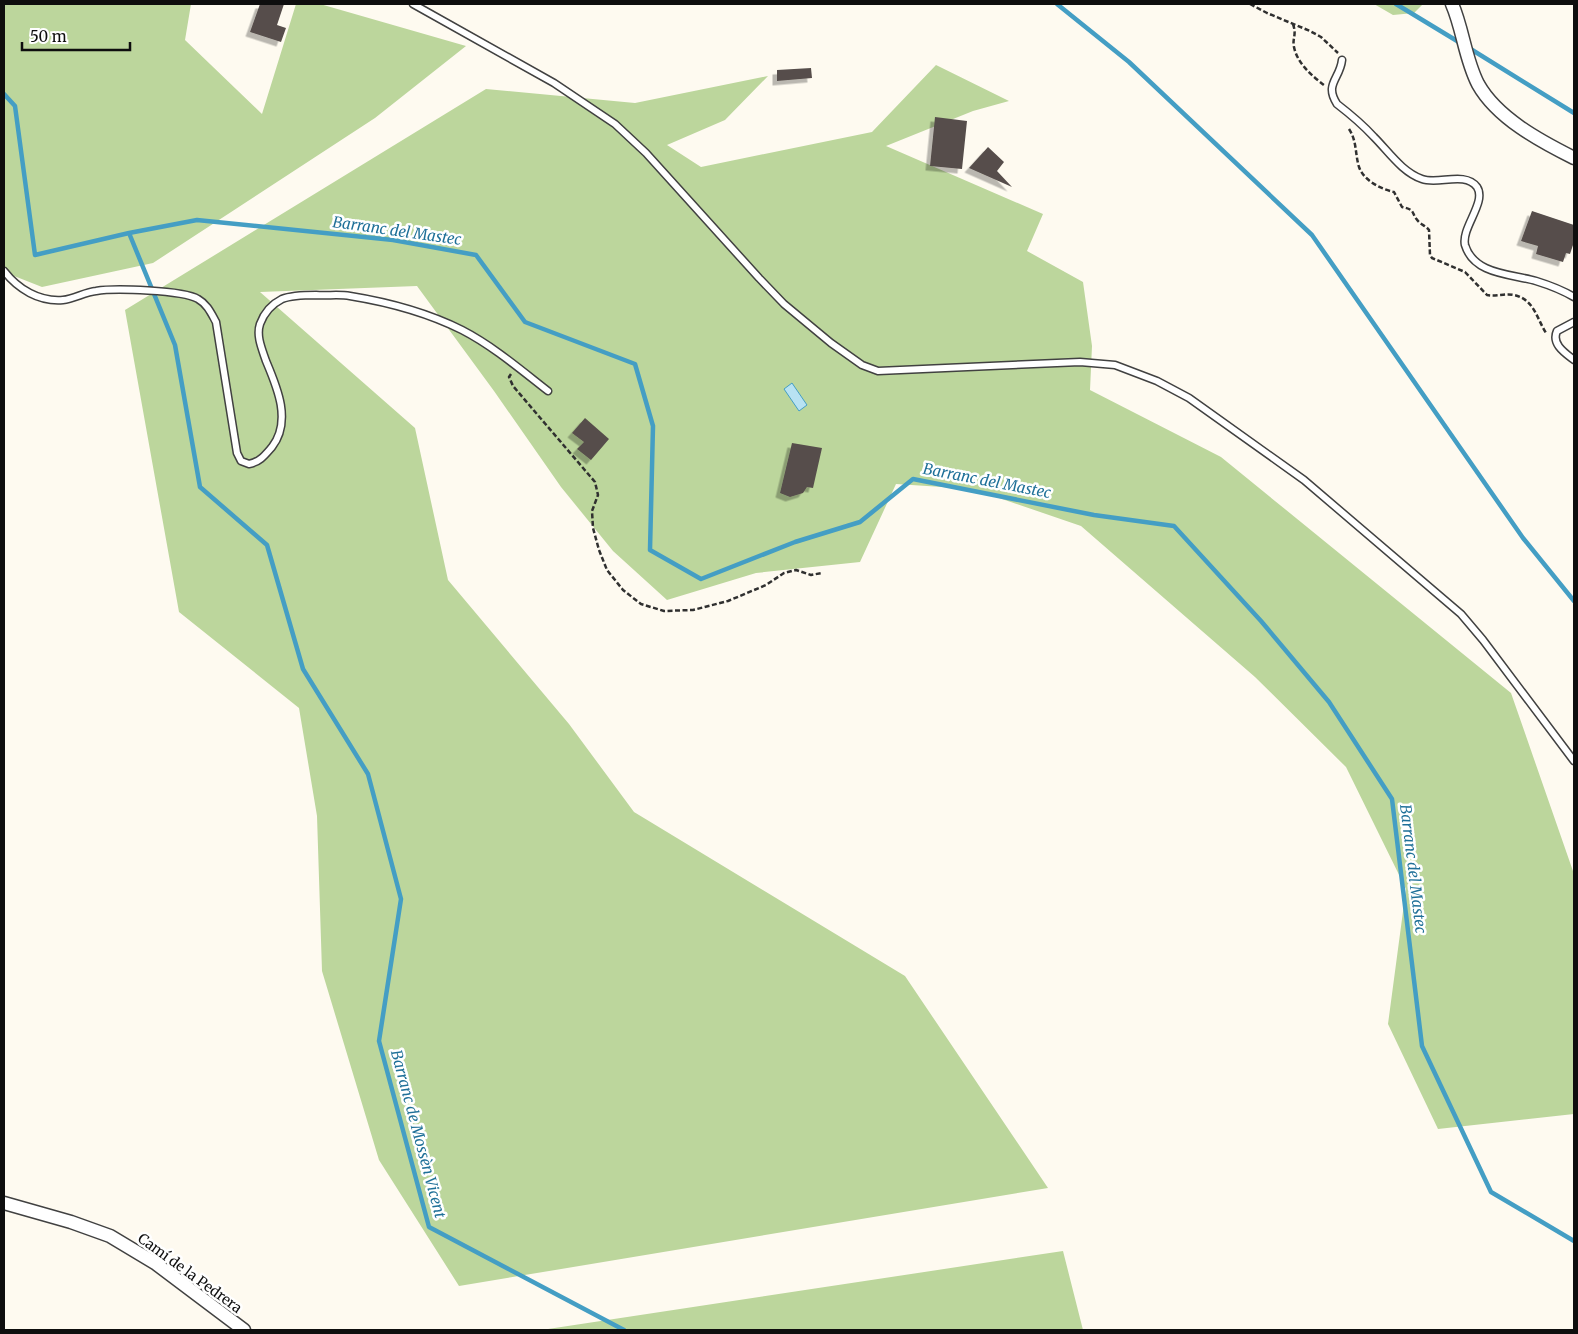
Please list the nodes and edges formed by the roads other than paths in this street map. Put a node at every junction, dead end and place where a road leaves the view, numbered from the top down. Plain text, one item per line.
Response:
1 (413, 4) edge
2 (1452, 4) edge
3 (1342, 60) road end
4 (1574, 158) edge
5 (4, 271) edge
6 (1574, 297) edge
7 (1574, 322) edge
8 (1574, 360) edge
9 (548, 391) dead end
10 (1574, 761) edge
11 (4, 1203) edge
12 (244, 1330) edge

1 - 10 lane
2 - 4 street
3 - 6 lane
5 - 9 lane
7 - 8 lane
11 - 12 street, Camí de la Pedrera

